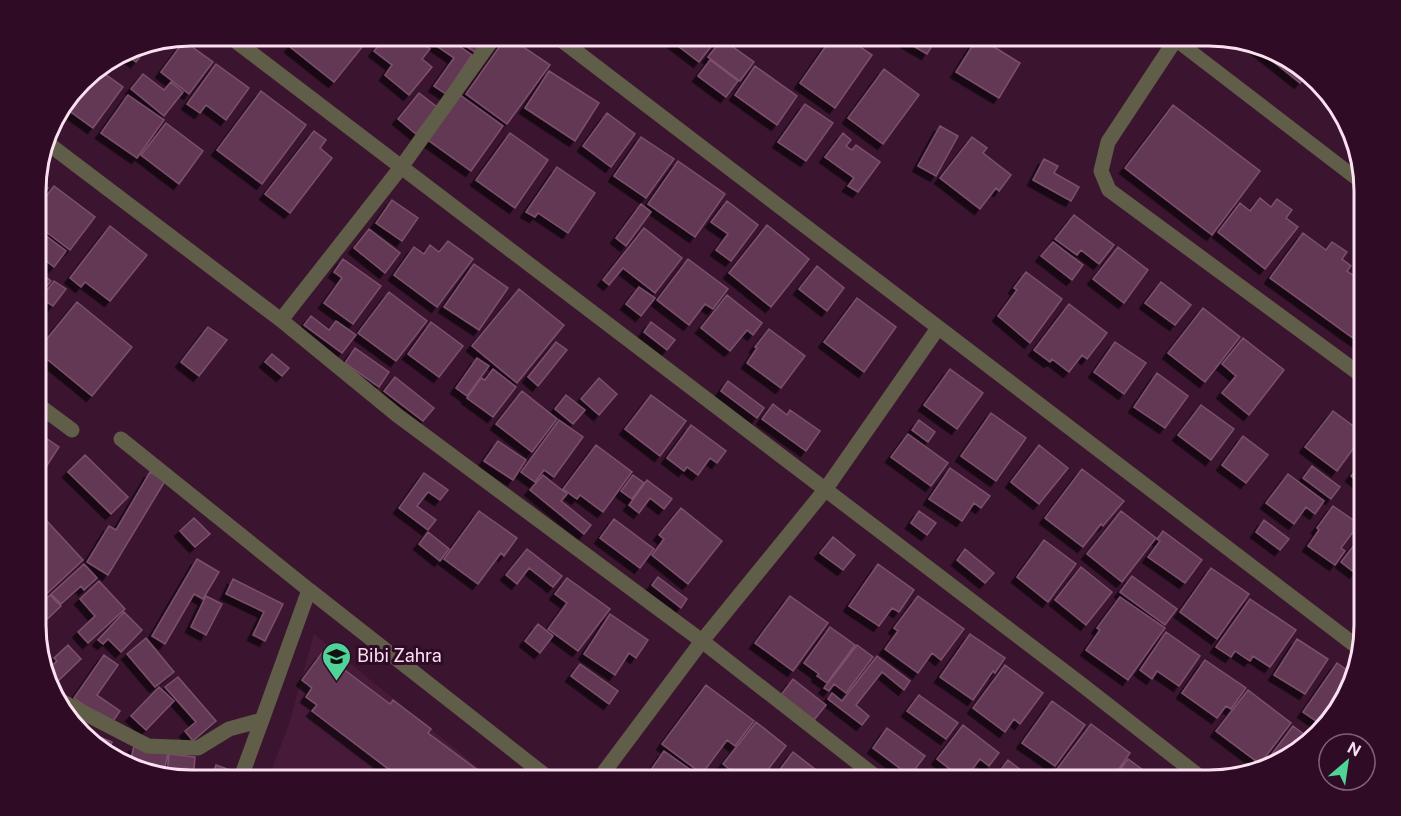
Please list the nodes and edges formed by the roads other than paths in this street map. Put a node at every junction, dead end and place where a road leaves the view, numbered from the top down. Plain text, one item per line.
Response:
1 (1172, 46) edge
2 (1187, 46) edge
3 (244, 47) edge
4 (487, 47) edge
5 (570, 47) edge
6 (53, 147) edge
7 (402, 166) junction
8 (1353, 176) edge
9 (281, 320) junction
10 (938, 328) junction
11 (1354, 370) edge
12 (46, 411) edge
13 (72, 430) dead end
14 (121, 439) dead end
15 (825, 489) junction
16 (309, 590) junction
17 (702, 641) junction
18 (1353, 644) edge
19 (72, 707) edge
20 (262, 720) junction
21 (866, 769) edge
22 (1190, 769) edge
23 (244, 770) edge
24 (538, 770) edge
25 (606, 770) edge

1 - 11 street
2 - 8 lane
3 - 7 street
4 - 7 street
5 - 10 street
6 - 9 street
7 - 9 street
7 - 15 street
9 - 17 street
10 - 15 street
10 - 18 street
12 - 13 street
14 - 16 street
15 - 17 street
15 - 22 street
16 - 20 street
16 - 24 street
17 - 21 street
17 - 25 street
19 - 20 street
20 - 23 street

